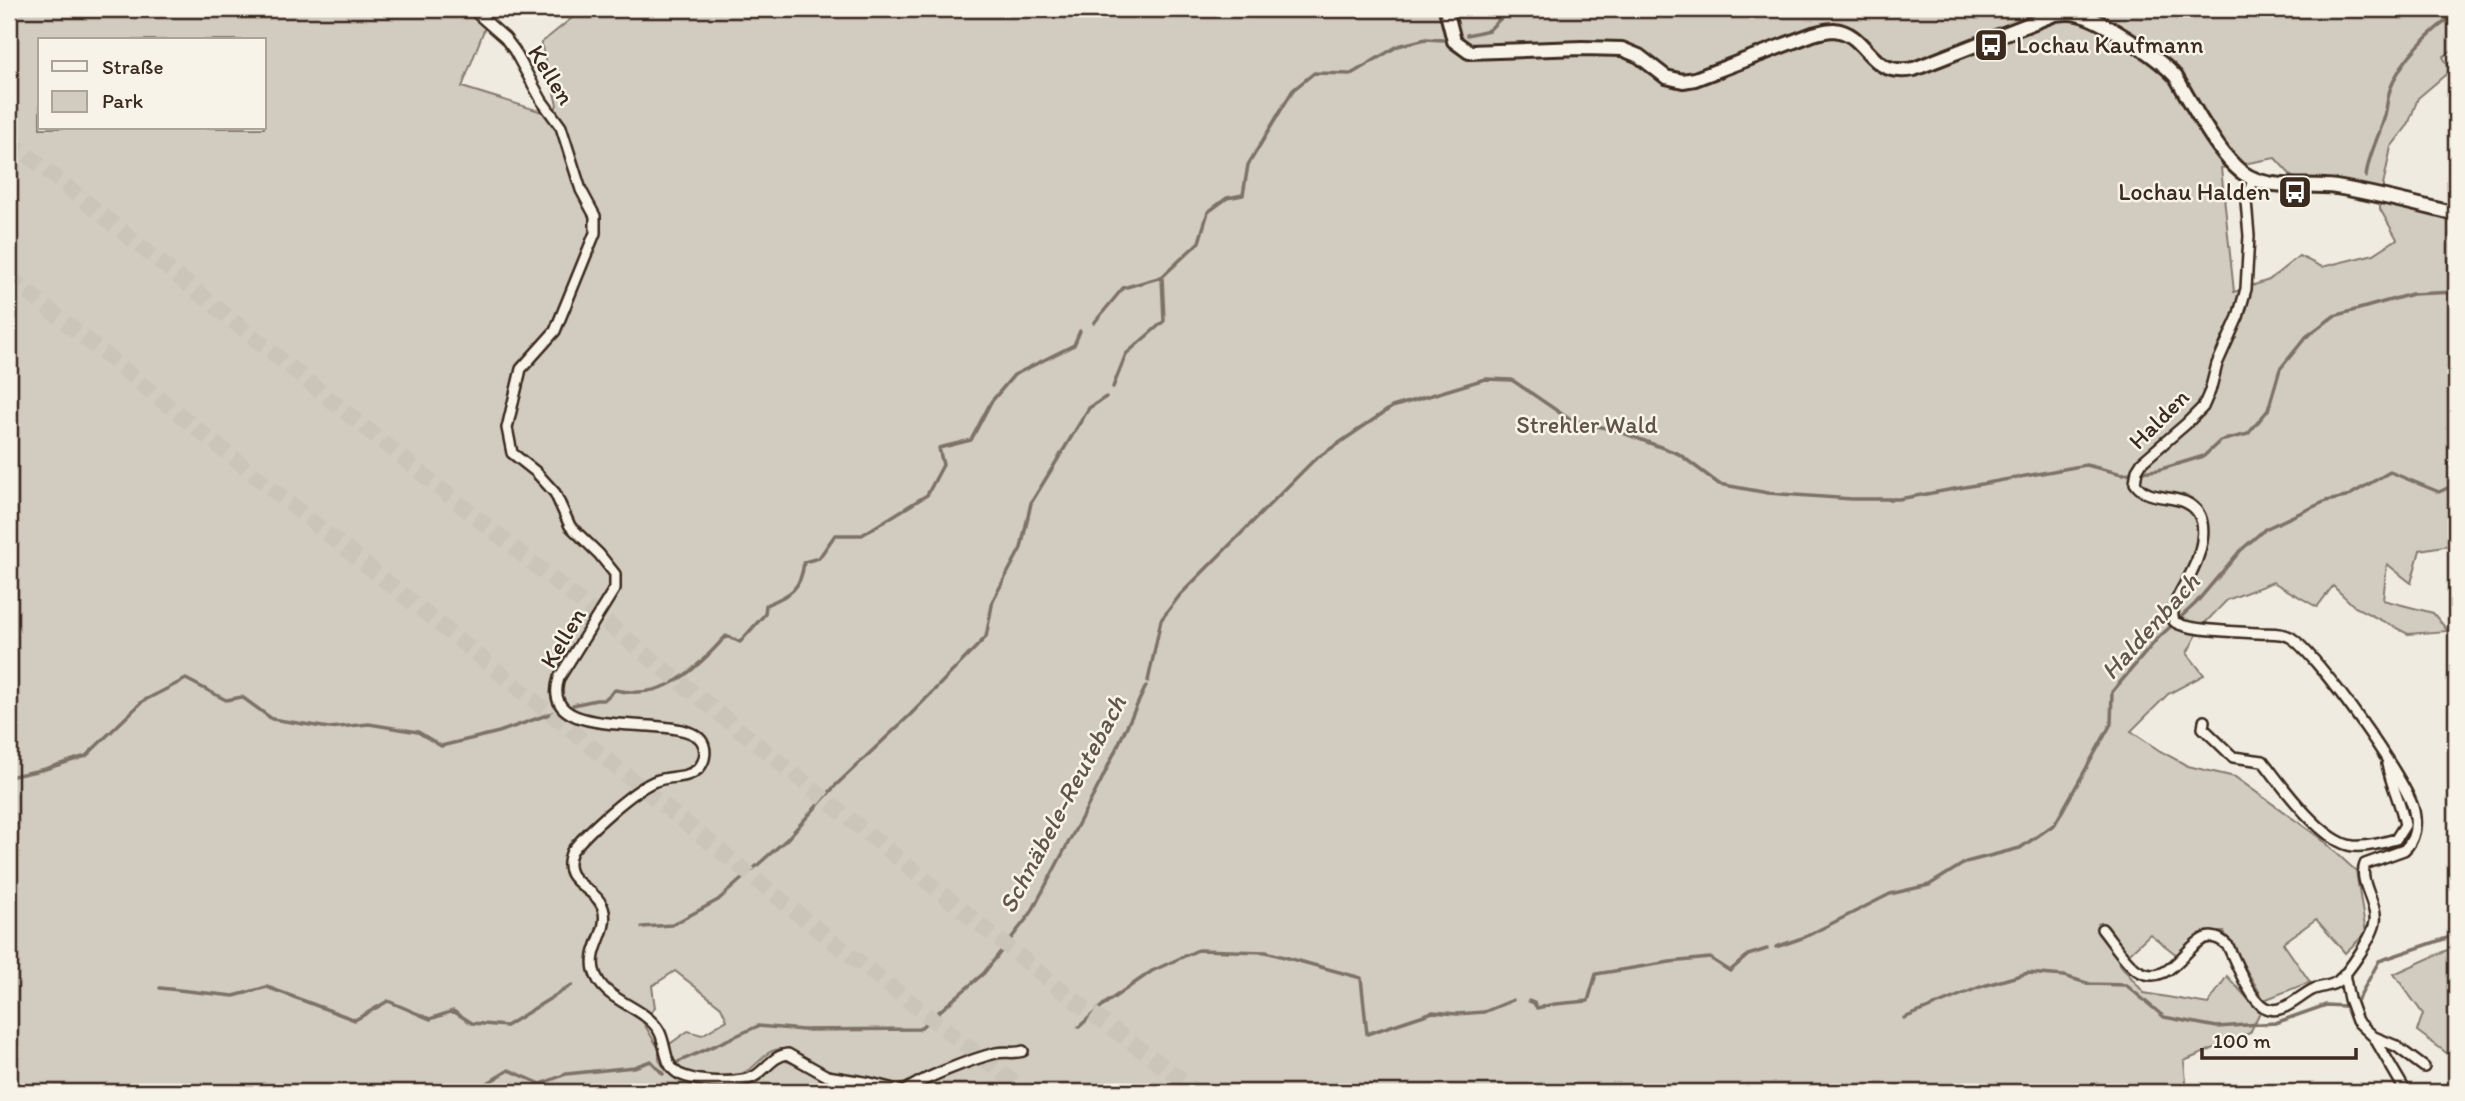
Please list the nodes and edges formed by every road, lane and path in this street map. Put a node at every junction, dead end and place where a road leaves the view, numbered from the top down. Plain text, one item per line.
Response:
1 (472, 9) edge
2 (1446, 9) edge
3 (2253, 180) junction
4 (2456, 214) edge
5 (2204, 721) dead end
6 (2386, 759) junction
7 (2102, 929) dead end
8 (2344, 974) junction
9 (2374, 1037) junction
10 (1023, 1051) dead end
11 (2424, 1067) dead end
12 (905, 1092) edge
13 (2406, 1092) edge

1 - 12 street, Kellen
2 - 3 street
3 - 4 street
3 - 6 street, Halden
5 - 6 street, Halden
6 - 8 street, Halden
7 - 8 street, Halden
8 - 9 street
9 - 11 street
9 - 13 street
10 - 12 street

